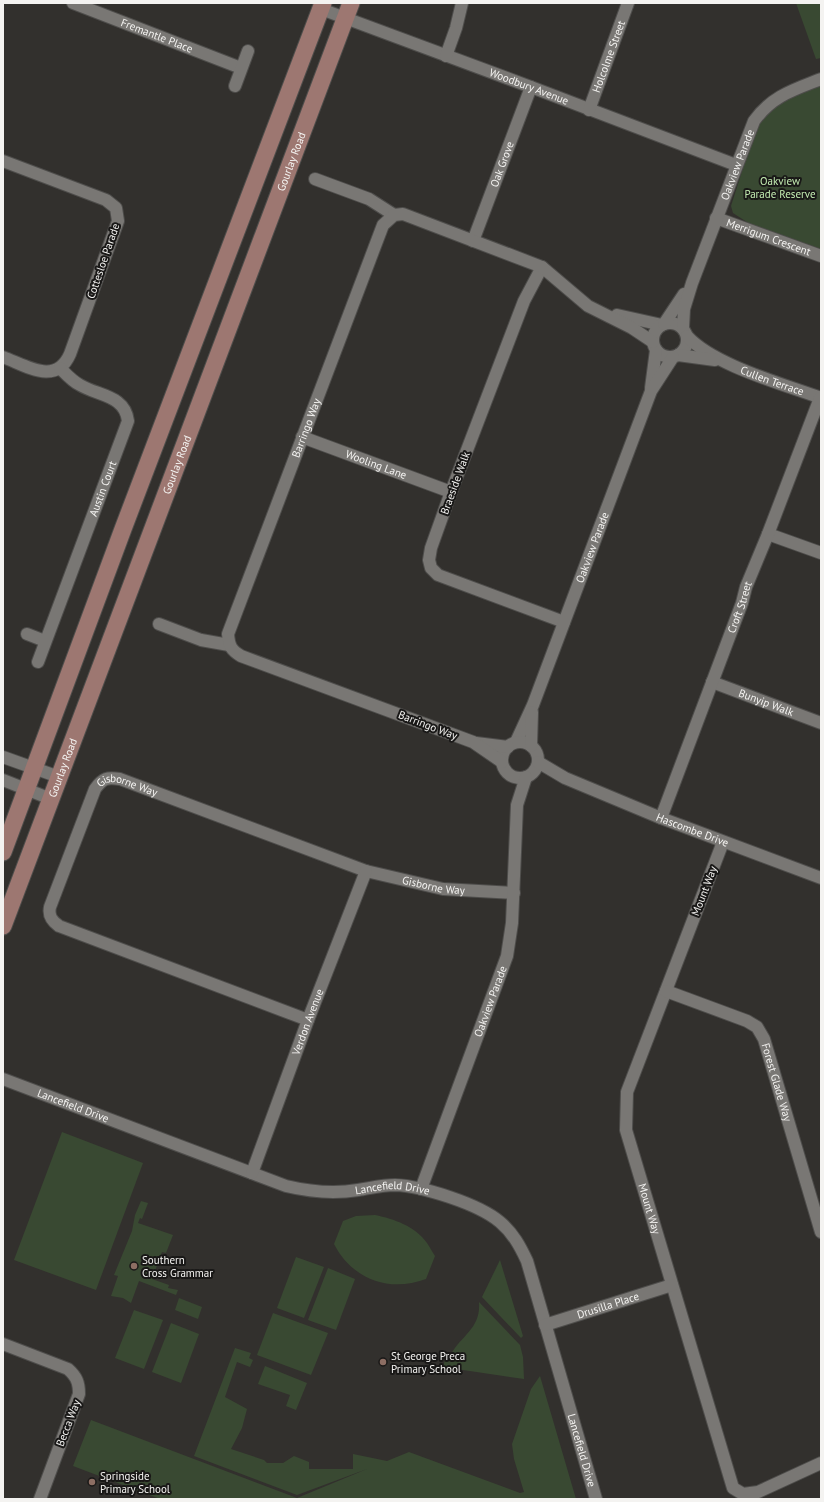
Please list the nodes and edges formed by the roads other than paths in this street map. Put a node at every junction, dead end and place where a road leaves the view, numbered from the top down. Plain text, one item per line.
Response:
1 (73, 3) edge
2 (351, 3) edge
3 (628, 3) edge
4 (322, 6) edge
5 (461, 6) edge
6 (346, 19) junction
7 (248, 51) dead end
8 (442, 54) junction
9 (241, 68) junction
10 (821, 80) edge
11 (235, 86) dead end
12 (531, 87) junction
13 (589, 110) junction
14 (3, 161) edge
15 (736, 165) junction
16 (315, 179) dead end
17 (394, 216) junction
18 (716, 218) junction
19 (473, 241) junction
20 (821, 256) edge
21 (542, 267) junction
22 (692, 283) junction
23 (604, 313) junction
24 (663, 324) junction
25 (685, 332) junction
26 (655, 346) junction
27 (675, 356) junction
28 (3, 357) edge
29 (724, 362) junction
30 (60, 368) junction
31 (651, 391) junction
32 (820, 398) edge
33 (302, 437) junction
34 (451, 492) junction
35 (768, 534) junction
36 (821, 553) edge
37 (564, 622) junction
38 (159, 624) dead end
39 (27, 634) dead end
40 (45, 641) junction
41 (229, 645) junction
42 (38, 662) dead end
43 (712, 682) junction
44 (533, 705) junction
45 (821, 723) edge
46 (472, 742) junction
47 (512, 745) junction
48 (531, 746) junction
49 (3, 757) edge
50 (502, 762) junction
51 (35, 768) junction
52 (532, 770) junction
53 (510, 775) junction
54 (59, 777) junction
55 (3, 780) edge
56 (27, 790) junction
57 (51, 799) junction
58 (517, 805) junction
59 (661, 818) junction
60 (723, 842) junction
61 (3, 852) edge
62 (366, 871) junction
63 (821, 878) edge
64 (514, 893) junction
65 (3, 926) edge
66 (666, 991) junction
67 (308, 1020) junction
68 (3, 1079) edge
69 (252, 1173) junction
70 (421, 1189) junction
71 (821, 1232) edge
72 (672, 1285) junction
73 (545, 1325) junction
74 (3, 1344) edge
75 (821, 1463) edge
76 (40, 1499) edge
77 (596, 1499) edge

1 - 9 street, Fremantle Place
2 - 6 main road, Gourlay Road
3 - 13 street, Holcolme Street
4 - 6 street, Woodbury Avenue
4 - 51 main road
5 - 8 street
6 - 8 street, Woodbury Avenue
6 - 54 main road, Gourlay Road
7 - 9 street
8 - 12 street, Woodbury Avenue
9 - 11 street
10 - 15 street, Oakview Parade
12 - 13 street, Woodbury Avenue
12 - 19 street, Oak Grove
13 - 15 street, Woodbury Avenue
14 - 30 street, Cottesloe Parade
15 - 18 street, Oakview Parade
16 - 17 street
17 - 19 street
17 - 33 street, Barringo Way
18 - 20 street, Merrigum Crescent
18 - 22 street, Oakview Parade
19 - 21 street
21 - 23 street
21 - 34 street, Braeside Walk
22 - 24 street, Oakview Parade
22 - 25 street, Oakview Parade
23 - 24 street
23 - 26 street
24 - 25 street
24 - 26 street
25 - 27 street
25 - 29 street, Cullen Terrace
26 - 27 street
26 - 31 street, Oakview Parade
27 - 29 street, Cullen Terrace
27 - 31 street, Oakview Parade
28 - 30 street
29 - 32 street, Cullen Terrace
30 - 40 street, Austin Court
31 - 37 street, Oakview Parade
32 - 35 street, Croft Street
33 - 34 street, Wooling Lane
33 - 41 street, Barringo Way
34 - 37 street, Braeside Walk
35 - 36 street
35 - 43 street, Croft Street
37 - 44 street, Oakview Parade
38 - 41 street, Barringo Way
39 - 40 street
40 - 42 street, Austin Court
41 - 46 street, Barringo Way
43 - 45 street, Bunyip Walk
43 - 59 street, Croft Street
44 - 47 street, Oakview Parade
44 - 48 street, Oakview Parade
46 - 47 street, Barringo Way
46 - 50 street, Barringo Way
47 - 48 street
47 - 50 street
48 - 52 street
49 - 51 street
50 - 53 street
51 - 54 street
51 - 56 main road
52 - 53 street
52 - 58 street, Oakview Parade
52 - 59 street, Hascombe Drive
53 - 58 street, Oakview Parade
54 - 57 main road, Gourlay Road
55 - 56 street
56 - 57 street
56 - 61 main road
57 - 65 main road, Gourlay Road
58 - 64 street, Oakview Parade
59 - 60 street, Hascombe Drive
60 - 63 street, Hascombe Drive
60 - 66 street, Mount Way
62 - 64 street, Gisborne Way
62 - 67 street, Verdon Avenue
62 - 67 street, Gisborne Way
64 - 70 street, Oakview Parade
66 - 71 street, Forest Glade Way
66 - 72 street, Mount Way
67 - 69 street, Verdon Avenue
68 - 69 street, Lancefield Drive
69 - 70 street, Lancefield Drive
70 - 73 street, Lancefield Drive
72 - 73 street, Drusilla Place
72 - 75 street, Mount Way
73 - 77 street, Lancefield Drive
74 - 76 street, Becca Way

